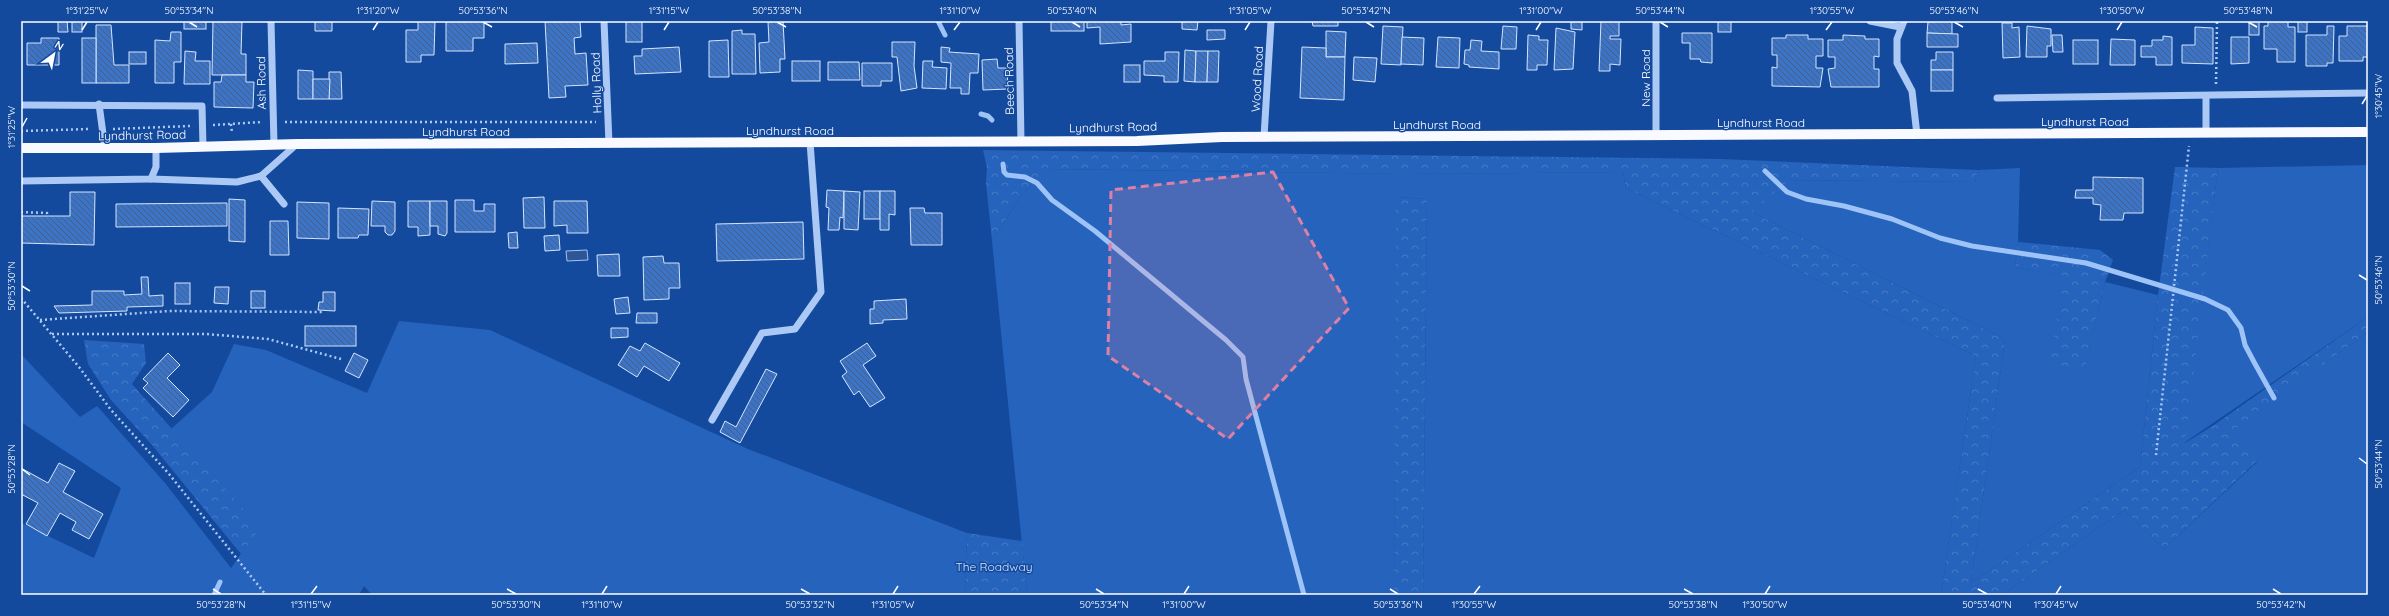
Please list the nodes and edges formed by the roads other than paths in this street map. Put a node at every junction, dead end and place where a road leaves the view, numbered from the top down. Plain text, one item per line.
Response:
1 (271, 21) edge
2 (604, 21) edge
3 (1019, 21) edge
4 (1271, 21) edge
5 (1656, 21) edge
6 (1870, 21) edge
7 (1902, 24) edge
8 (2368, 93) edge
9 (2206, 96) junction
10 (1998, 98) dead end
11 (99, 104) junction
12 (21, 105) edge
13 (2368, 132) edge
14 (2206, 134) junction
15 (1656, 135) junction
16 (1917, 135) junction
17 (1264, 137) junction
18 (810, 142) junction
19 (1021, 142) junction
20 (298, 144) junction
21 (609, 144) junction
22 (274, 145) junction
23 (203, 147) junction
24 (21, 148) edge
25 (156, 148) junction
26 (105, 149) junction
27 (261, 176) junction
28 (151, 179) junction
29 (21, 181) edge
30 (284, 204) dead end
31 (712, 420) dead end

1 - 22 street, Ash Road
2 - 21 street, Holly Road
3 - 19 street, Beech Road
4 - 17 street, Wood Road
5 - 15 street, New Road
6 - 7 street
7 - 16 street
8 - 9 street, Lyndhurst Road
9 - 10 street, Lyndhurst Road
9 - 14 street
11 - 12 street
11 - 23 street
11 - 26 street
13 - 14 main road, Lyndhurst Road
14 - 16 main road, Lyndhurst Road
15 - 16 main road, Lyndhurst Road
15 - 17 main road, Lyndhurst Road
17 - 19 main road, Lyndhurst Road
18 - 19 main road, Lyndhurst Road
18 - 21 main road, Lyndhurst Road
18 - 31 street
20 - 21 main road, Lyndhurst Road
20 - 22 main road, Lyndhurst Road
20 - 27 street
22 - 23 main road, Lyndhurst Road
23 - 25 main road, Lyndhurst Road
24 - 26 main road, Lyndhurst Road
25 - 26 main road, Lyndhurst Road
25 - 28 street
27 - 28 street
27 - 30 street
28 - 29 street

